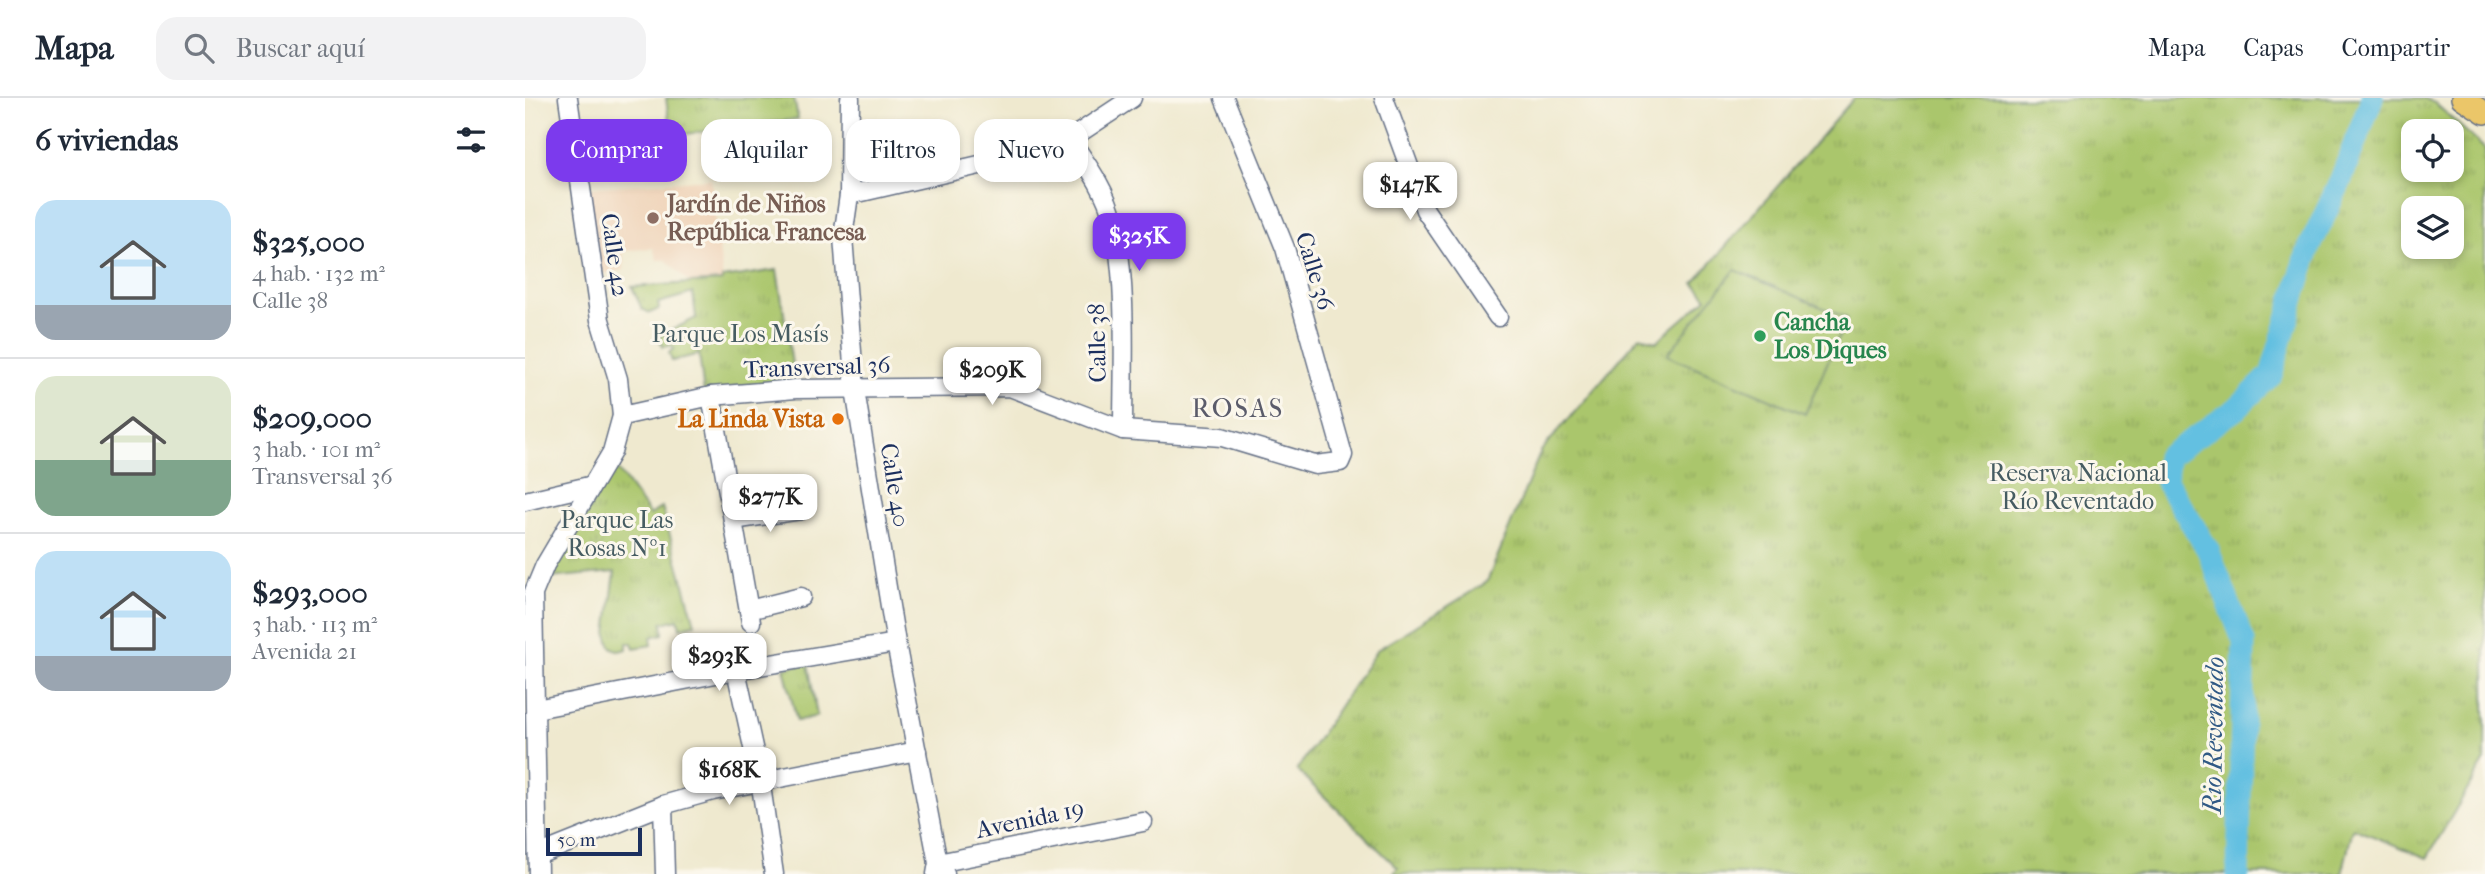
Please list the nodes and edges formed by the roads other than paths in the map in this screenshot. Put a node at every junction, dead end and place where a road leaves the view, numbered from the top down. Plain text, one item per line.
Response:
1 (568, 98) edge
2 (850, 98) edge
3 (1132, 98) edge
4 (1224, 98) edge
5 (1384, 98) edge
6 (2462, 98) edge
7 (2485, 113) edge
8 (1088, 127) edge
9 (974, 166) edge
10 (1088, 166) edge
11 (849, 195) junction
12 (1498, 317) dead end
13 (855, 390) junction
14 (711, 396) junction
15 (622, 416) junction
16 (1123, 430) junction
17 (1340, 462) joint
18 (589, 486) junction
19 (525, 501) edge
20 (801, 510) dead end
21 (733, 520) junction
22 (529, 595) edge
23 (801, 597) dead end
24 (895, 643) junction
25 (736, 670) junction
26 (535, 709) junction
27 (917, 751) junction
28 (760, 779) junction
29 (663, 805) junction
30 (531, 809) edge
31 (1143, 822) dead end
32 (538, 855) junction
33 (940, 870) edge
34 (538, 874) edge
35 (665, 874) edge
36 (774, 874) edge

1 - 15 street, Calle 42
2 - 11 street, Calle 40
3 - 8 street
4 - 17 street, Calle 36
5 - 12 street
6 - 7 main road
9 - 11 street
10 - 16 street, Calle 38
11 - 13 street, Calle 40
13 - 14 street, Transversal 36
13 - 16 street, Transversal 36
13 - 24 street, Calle 40
14 - 15 street, Transversal 36
14 - 21 street
15 - 18 street
16 - 17 street, Transversal 36
18 - 19 street
18 - 22 street
20 - 21 street
21 - 23 street
22 - 26 street
24 - 25 street
24 - 27 street, Calle 40
25 - 26 street
25 - 28 street
26 - 30 street
27 - 28 street
27 - 33 street, Calle 40
28 - 29 street
28 - 36 street
29 - 32 street
29 - 35 street
30 - 32 street
31 - 33 street, Avenida 19
32 - 34 street

